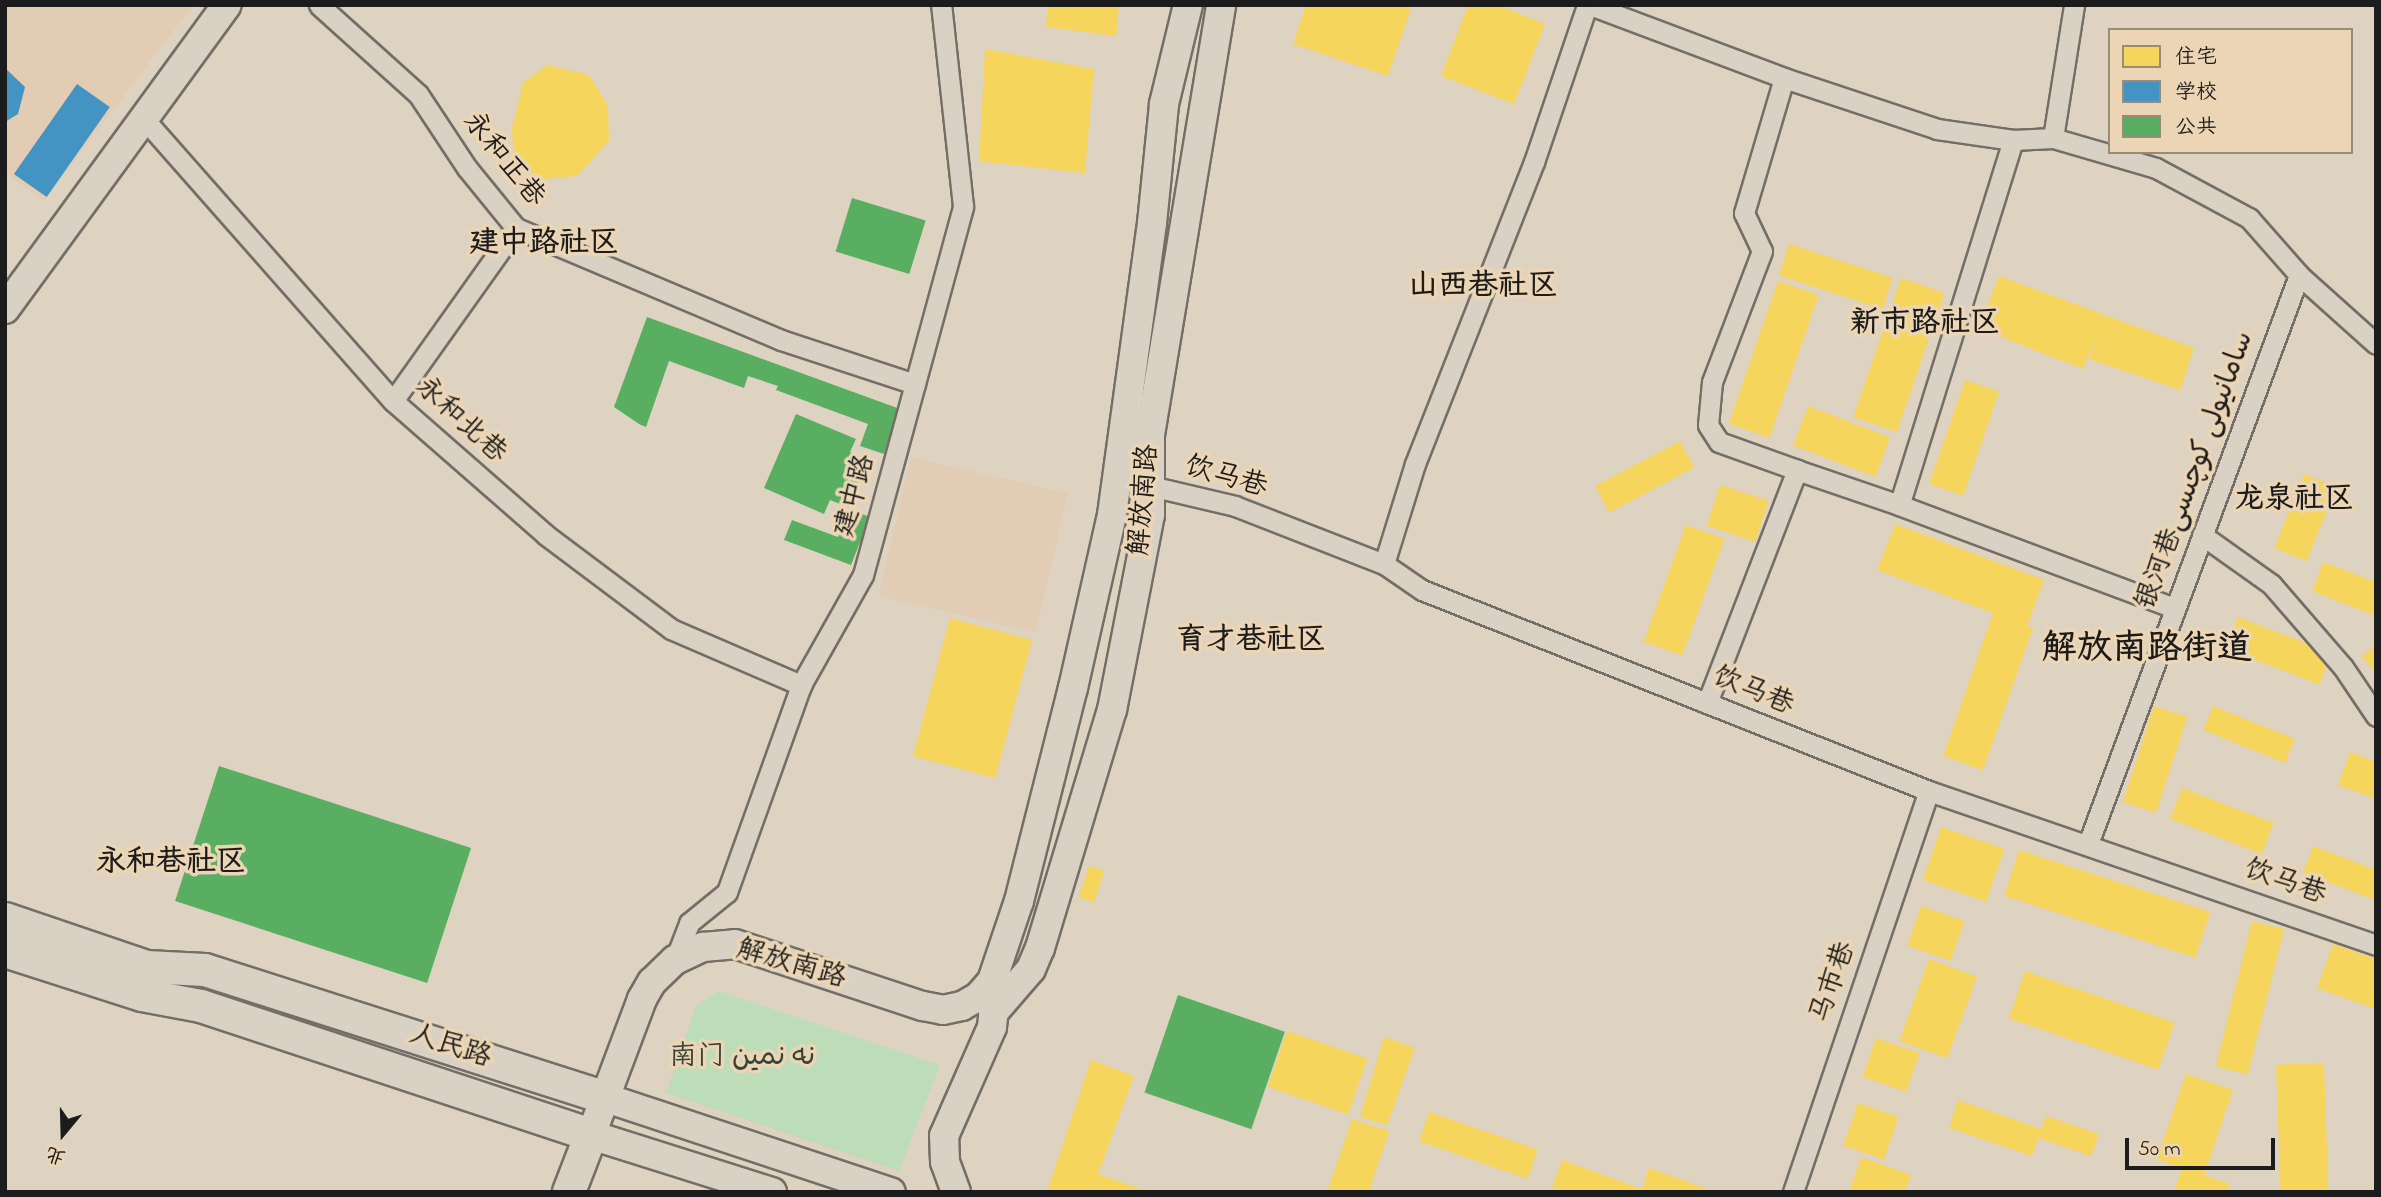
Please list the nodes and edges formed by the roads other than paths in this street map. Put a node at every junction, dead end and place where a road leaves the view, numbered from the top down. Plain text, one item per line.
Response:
1 (227, 5) edge
2 (319, 5) edge
3 (941, 5) edge
4 (1188, 5) edge
5 (1221, 5) edge
6 (1588, 5) edge
7 (2074, 5) edge
8 (1784, 78) junction
9 (145, 120) junction
10 (2053, 138) junction
11 (2013, 140) junction
12 (516, 228) junction
13 (2299, 275) junction
14 (5, 309) edge
15 (2376, 344) edge
16 (915, 384) junction
17 (394, 401) junction
18 (1797, 470) junction
19 (1116, 478) junction
20 (1150, 486) junction
21 (1899, 505) junction
22 (2203, 535) junction
23 (1384, 565) junction
24 (2175, 608) junction
25 (801, 685) junction
26 (1707, 704) junction
27 (2376, 716) edge
28 (1928, 791) junction
29 (2088, 844) junction
30 (5, 919) edge
31 (2376, 945) edge
32 (5, 951) edge
33 (675, 960) junction
34 (998, 963) junction
35 (923, 1006) junction
36 (993, 1013) junction
37 (606, 1098) junction
38 (591, 1135) junction
39 (569, 1192) edge
40 (772, 1192) edge
41 (891, 1192) edge
42 (956, 1192) edge
43 (1793, 1192) edge

1 - 9 main road
2 - 12 street, 永和正巷
3 - 16 street, 建中路
4 - 19 main road, 解放南路
5 - 20 main road, 解放南路
6 - 8 street
6 - 23 street
7 - 10 street
8 - 11 street
8 - 18 street
9 - 14 main road
9 - 17 street, 永和北巷
10 - 11 street
10 - 13 street
11 - 21 street
12 - 16 street, 永和正巷
12 - 17 street
13 - 15 street
13 - 22 street, 银河巷سامانيولى كوچىسى
16 - 25 street, 建中路
17 - 25 street, 永和北巷
18 - 21 street
18 - 26 street
19 - 20 street, 饮马巷
19 - 34 main road, 解放南路
20 - 23 street, 饮马巷
20 - 36 main road, 解放南路
21 - 24 street
22 - 24 street, 银河巷سامانيولى كوچىسى
22 - 27 street
23 - 26 street, 饮马巷
24 - 29 street, 银河巷سامانيولى كوچىسى
25 - 33 street, 建中路
26 - 28 street, 饮马巷
28 - 29 street, 饮马巷
28 - 43 street, 马市巷
29 - 31 street, 饮马巷
30 - 37 main road, 人民路
32 - 38 main road, 人民路
33 - 35 main road, 解放南路
33 - 37 main road, 解放南路
34 - 35 main road, 解放南路
34 - 36 main road, 解放南路
35 - 36 main road
36 - 42 main road, 解放南路
37 - 38 main road, 解放南路
37 - 41 main road, 人民路
38 - 39 main road
38 - 40 main road, 人民路

